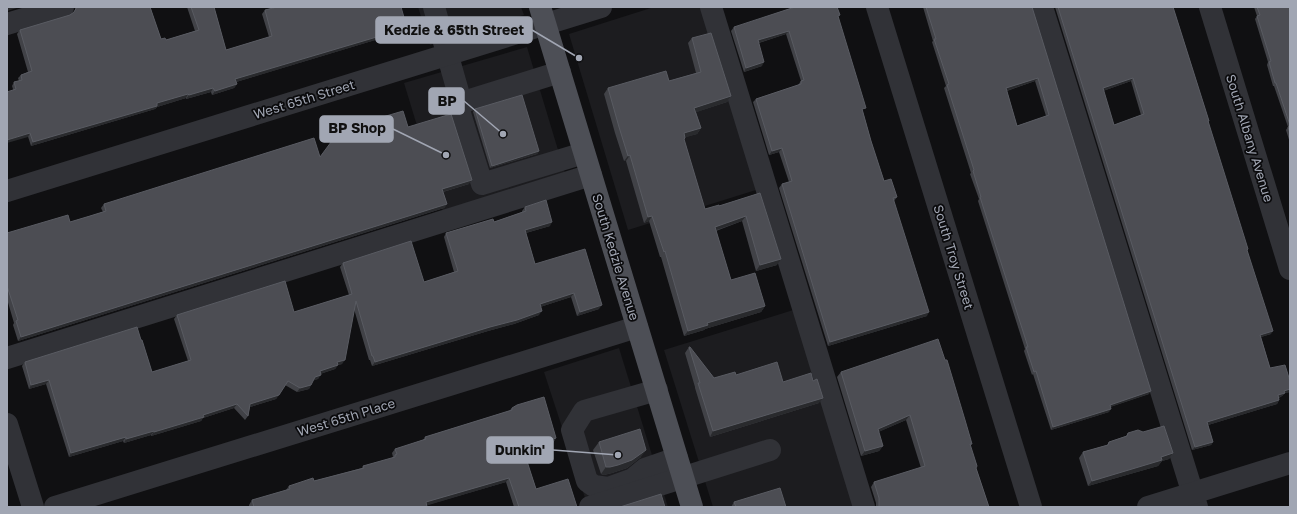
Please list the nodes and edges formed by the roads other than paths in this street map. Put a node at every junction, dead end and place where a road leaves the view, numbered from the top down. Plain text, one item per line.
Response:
1 (63, 7) edge
2 (434, 7) edge
3 (601, 7) edge
4 (711, 7) edge
5 (877, 7) edge
6 (1042, 7) edge
7 (1210, 7) edge
8 (543, 16) edge
9 (7, 24) edge
10 (448, 54) junction
11 (560, 72) junction
12 (461, 102) junction
13 (584, 153) junction
14 (591, 175) junction
15 (7, 191) edge
16 (1290, 269) edge
17 (637, 326) junction
18 (7, 358) edge
19 (657, 390) junction
20 (7, 424) edge
21 (770, 450) dead end
22 (1290, 463) edge
23 (680, 468) junction
24 (1194, 500) edge
25 (33, 507) edge
26 (55, 507) edge
27 (590, 507) edge
28 (692, 507) edge
29 (864, 507) edge
30 (1031, 507) edge
31 (1148, 507) edge

1 - 9 street
2 - 10 street
3 - 8 street, West 65th Street
4 - 29 street
5 - 30 street, South Troy Street
6 - 24 street
7 - 16 street, South Albany Avenue
8 - 10 street, West 65th Street
8 - 11 main road, South Kedzie Avenue
10 - 12 street
10 - 15 street, West 65th Street
11 - 12 street
11 - 13 main road, South Kedzie Avenue
12 - 13 street
13 - 14 main road, South Kedzie Avenue
14 - 17 main road, South Kedzie Avenue
14 - 18 street
17 - 19 main road, South Kedzie Avenue
17 - 26 street, West 65th Place
19 - 23 main road, South Kedzie Avenue
19 - 23 street
20 - 25 street
21 - 23 street
22 - 24 street
23 - 27 street
23 - 28 main road, South Kedzie Avenue
24 - 31 street

